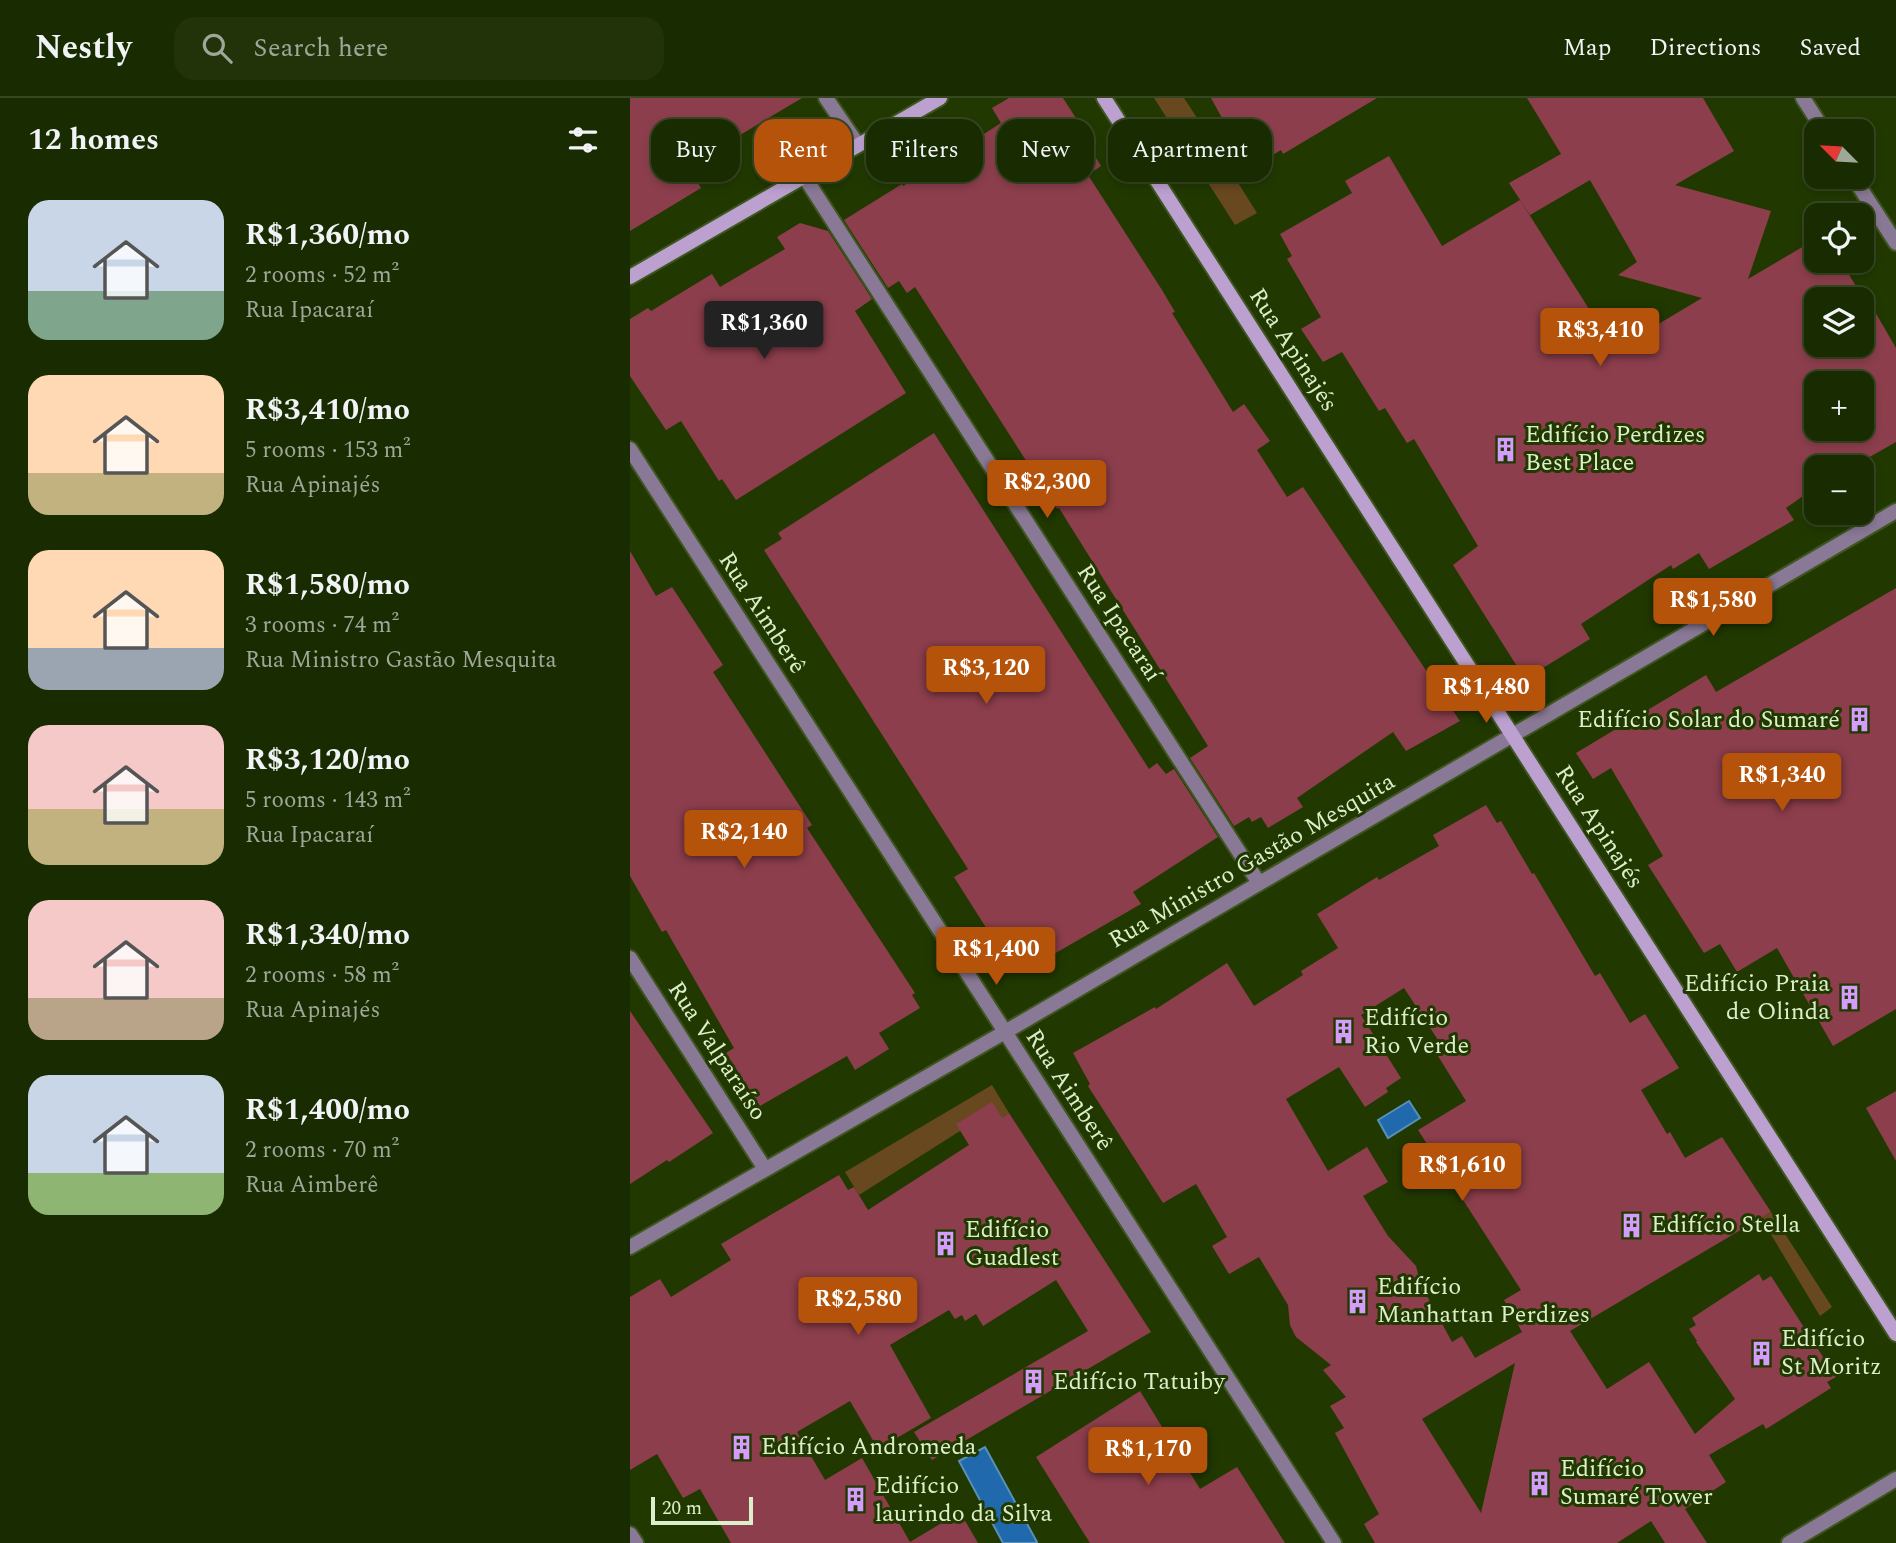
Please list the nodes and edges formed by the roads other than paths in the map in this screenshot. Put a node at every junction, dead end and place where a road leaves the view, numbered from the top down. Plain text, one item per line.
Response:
1 (826, 98) edge
2 (940, 98) edge
3 (1104, 98) edge
4 (1803, 98) edge
5 (1817, 119) edge
6 (858, 145) junction
7 (852, 148) edge
8 (794, 182) edge
9 (808, 182) edge
10 (1861, 189) edge
11 (1896, 243) edge
12 (630, 276) edge
13 (630, 449) edge
14 (1896, 511) edge
15 (1512, 735) junction
16 (1259, 883) junction
17 (630, 958) edge
18 (1005, 1032) junction
19 (765, 1168) junction
20 (630, 1247) edge
21 (1896, 1334) edge
22 (1896, 1479) edge
23 (630, 1534) edge
24 (636, 1543) edge
25 (1334, 1543) edge
26 (1788, 1543) edge

1 - 6 street
2 - 6 street
3 - 15 street, Rua Apinajés
4 - 5 street
6 - 7 street
8 - 12 street
9 - 16 street, Rua Ipacaraí
10 - 11 street
13 - 18 street, Rua Aimberê
14 - 15 street, Rua Ministro Gastão Mesquita
15 - 16 street, Rua Ministro Gastão Mesquita
15 - 21 street, Rua Apinajés
16 - 18 street, Rua Ministro Gastão Mesquita
17 - 19 street, Rua Valparaíso
18 - 19 street, Rua Ministro Gastão Mesquita
18 - 25 street, Rua Aimberê
19 - 20 street, Rua Ministro Gastão Mesquita
22 - 26 street
23 - 24 street

